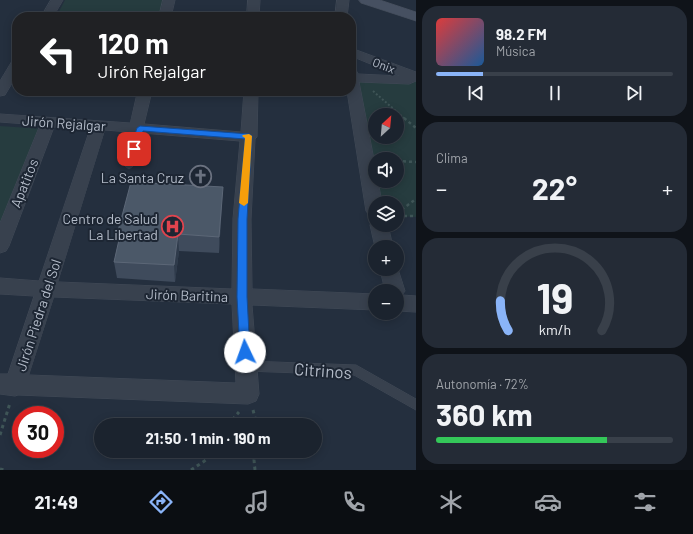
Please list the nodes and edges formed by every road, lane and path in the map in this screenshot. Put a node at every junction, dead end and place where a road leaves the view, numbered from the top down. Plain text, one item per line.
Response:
1 (57, 0) edge
2 (169, 0) edge
3 (254, 0) edge
4 (343, 0) edge
5 (366, 0) edge
6 (402, 0) edge
7 (416, 5) edge
8 (50, 12) edge
9 (166, 12) edge
10 (253, 12) edge
11 (342, 12) edge
12 (416, 17) edge
13 (356, 54) edge
14 (12, 72) edge
15 (356, 76) edge
16 (416, 77) edge
17 (416, 80) edge
18 (371, 89) dead end
19 (0, 92) edge
20 (144, 96) edge
21 (250, 96) edge
22 (355, 96) edge
23 (0, 118) edge
24 (49, 121) junction
25 (100, 125) junction
26 (138, 128) junction
27 (416, 128) edge
28 (249, 136) junction
29 (404, 161) edge
30 (416, 162) edge
31 (129, 166) dead end
32 (372, 196) edge
33 (416, 199) edge
34 (404, 208) edge
35 (404, 216) dead end
36 (416, 216) edge
37 (0, 246) edge
38 (0, 286) edge
39 (46, 290) junction
40 (242, 297) junction
41 (368, 302) edge
42 (246, 366) junction
43 (8, 385) edge
44 (245, 401) junction
45 (416, 405) edge
46 (233, 418) edge
47 (0, 436) edge
48 (207, 458) edge
49 (254, 458) edge
50 (0, 469) edge
51 (5, 470) edge
52 (191, 470) edge
53 (255, 470) edge

1 - 8 street
2 - 9 street
3 - 10 street
4 - 11 street
5 - 12 street
6 - 7 street
13 - 16 street, Onix
14 - 19 street
15 - 17 street
18 - 27 path
20 - 26 street
21 - 28 street
22 - 32 street
23 - 24 street, Jirón Rejalgar
24 - 25 street, Jirón Rejalgar
24 - 37 street, Apatitos
25 - 26 street, Jirón Rejalgar
25 - 39 street, Jirón Piedra del Sol
26 - 28 street, Jirón Rejalgar
26 - 31 lane
28 - 40 street
29 - 30 path
33 - 34 path
35 - 36 path
38 - 39 street, Jirón Baritina
39 - 40 street, Jirón Baritina
39 - 43 street, Jirón Piedra del Sol
40 - 41 street, Jirón Baritina
40 - 42 street
42 - 44 street
42 - 45 lane, Citrinos
43 - 44 street
43 - 47 path, Jirón Piedra del Sol
44 - 46 path
48 - 52 path
49 - 53 path
50 - 51 path

